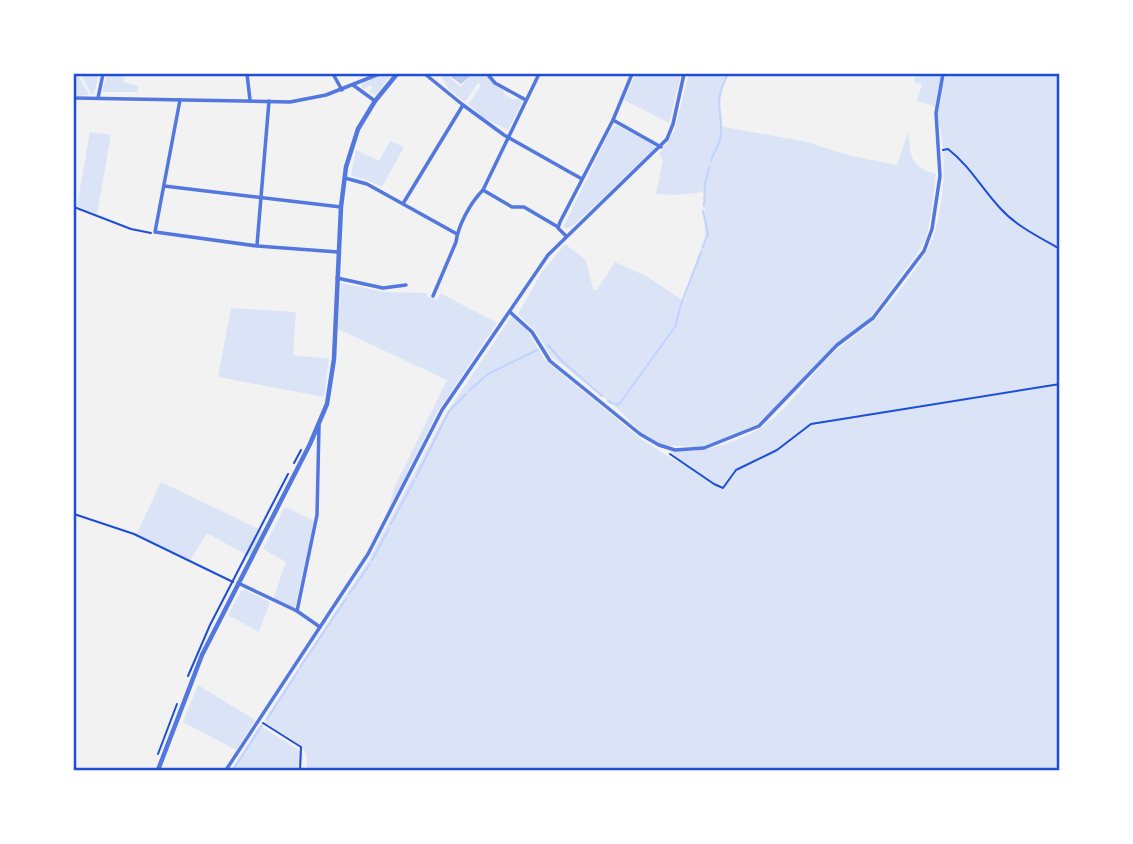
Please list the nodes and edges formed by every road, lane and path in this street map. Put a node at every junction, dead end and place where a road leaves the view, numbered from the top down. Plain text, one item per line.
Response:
1 (103, 74) edge
2 (247, 74) edge
3 (333, 74) edge
4 (379, 74) edge
5 (397, 74) edge
6 (425, 74) edge
7 (539, 74) edge
8 (632, 74) edge
9 (684, 74) edge
10 (943, 74) edge
11 (489, 76) dead end
12 (353, 85) junction
13 (342, 90) junction
14 (74, 98) edge
15 (98, 98) junction
16 (180, 100) junction
17 (250, 100) junction
18 (526, 100) junction
19 (269, 101) junction
20 (374, 101) junction
21 (463, 105) junction
22 (613, 120) junction
23 (508, 137) junction
24 (661, 147) junction
25 (940, 150) junction
26 (345, 178) junction
27 (582, 179) junction
28 (164, 186) junction
29 (483, 190) junction
30 (260, 198) junction
31 (403, 203) junction
32 (74, 207) edge
33 (341, 207) junction
34 (558, 228) junction
35 (155, 232) junction
36 (457, 234) junction
37 (565, 236) junction
38 (257, 246) junction
39 (1059, 249) edge
40 (338, 252) junction
41 (337, 278) junction
42 (406, 285) dead end
43 (433, 296) dead end
44 (510, 312) junction
45 (1059, 384) edge
46 (320, 423) junction
47 (670, 453) dead end
48 (295, 461) dead end
49 (74, 514) edge
50 (235, 582) junction
51 (297, 611) junction
52 (214, 616) dead end
53 (320, 627) junction
54 (259, 720) junction
55 (158, 771) edge
56 (226, 771) edge
57 (300, 771) edge

1 - 15 street
2 - 17 street
3 - 13 street
4 - 12 street
5 - 20 street
6 - 21 street
7 - 18 street
8 - 22 street
9 - 24 street
10 - 25 street
11 - 18 street
12 - 13 street
12 - 20 street
13 - 19 street
14 - 15 street
15 - 16 street
16 - 17 street
16 - 28 street
17 - 19 street
18 - 23 street
19 - 30 street
20 - 26 street
21 - 23 street
21 - 31 street
22 - 24 street
22 - 27 street
23 - 27 street
23 - 29 street
24 - 37 street
25 - 39 path
25 - 44 street
26 - 31 street
26 - 33 street
27 - 34 street
28 - 30 street
28 - 35 street
29 - 34 street
29 - 36 street
30 - 33 street
30 - 38 street
31 - 36 street
32 - 35 path
33 - 40 street
34 - 37 street
35 - 38 street
36 - 43 street
37 - 44 street
38 - 40 street
40 - 41 street
41 - 42 street
41 - 46 street
44 - 53 street
45 - 47 path
46 - 50 street
46 - 51 street
48 - 50 path
49 - 50 path
50 - 51 street
50 - 52 path
50 - 55 street
51 - 53 street
53 - 54 street
54 - 56 street
54 - 57 path

